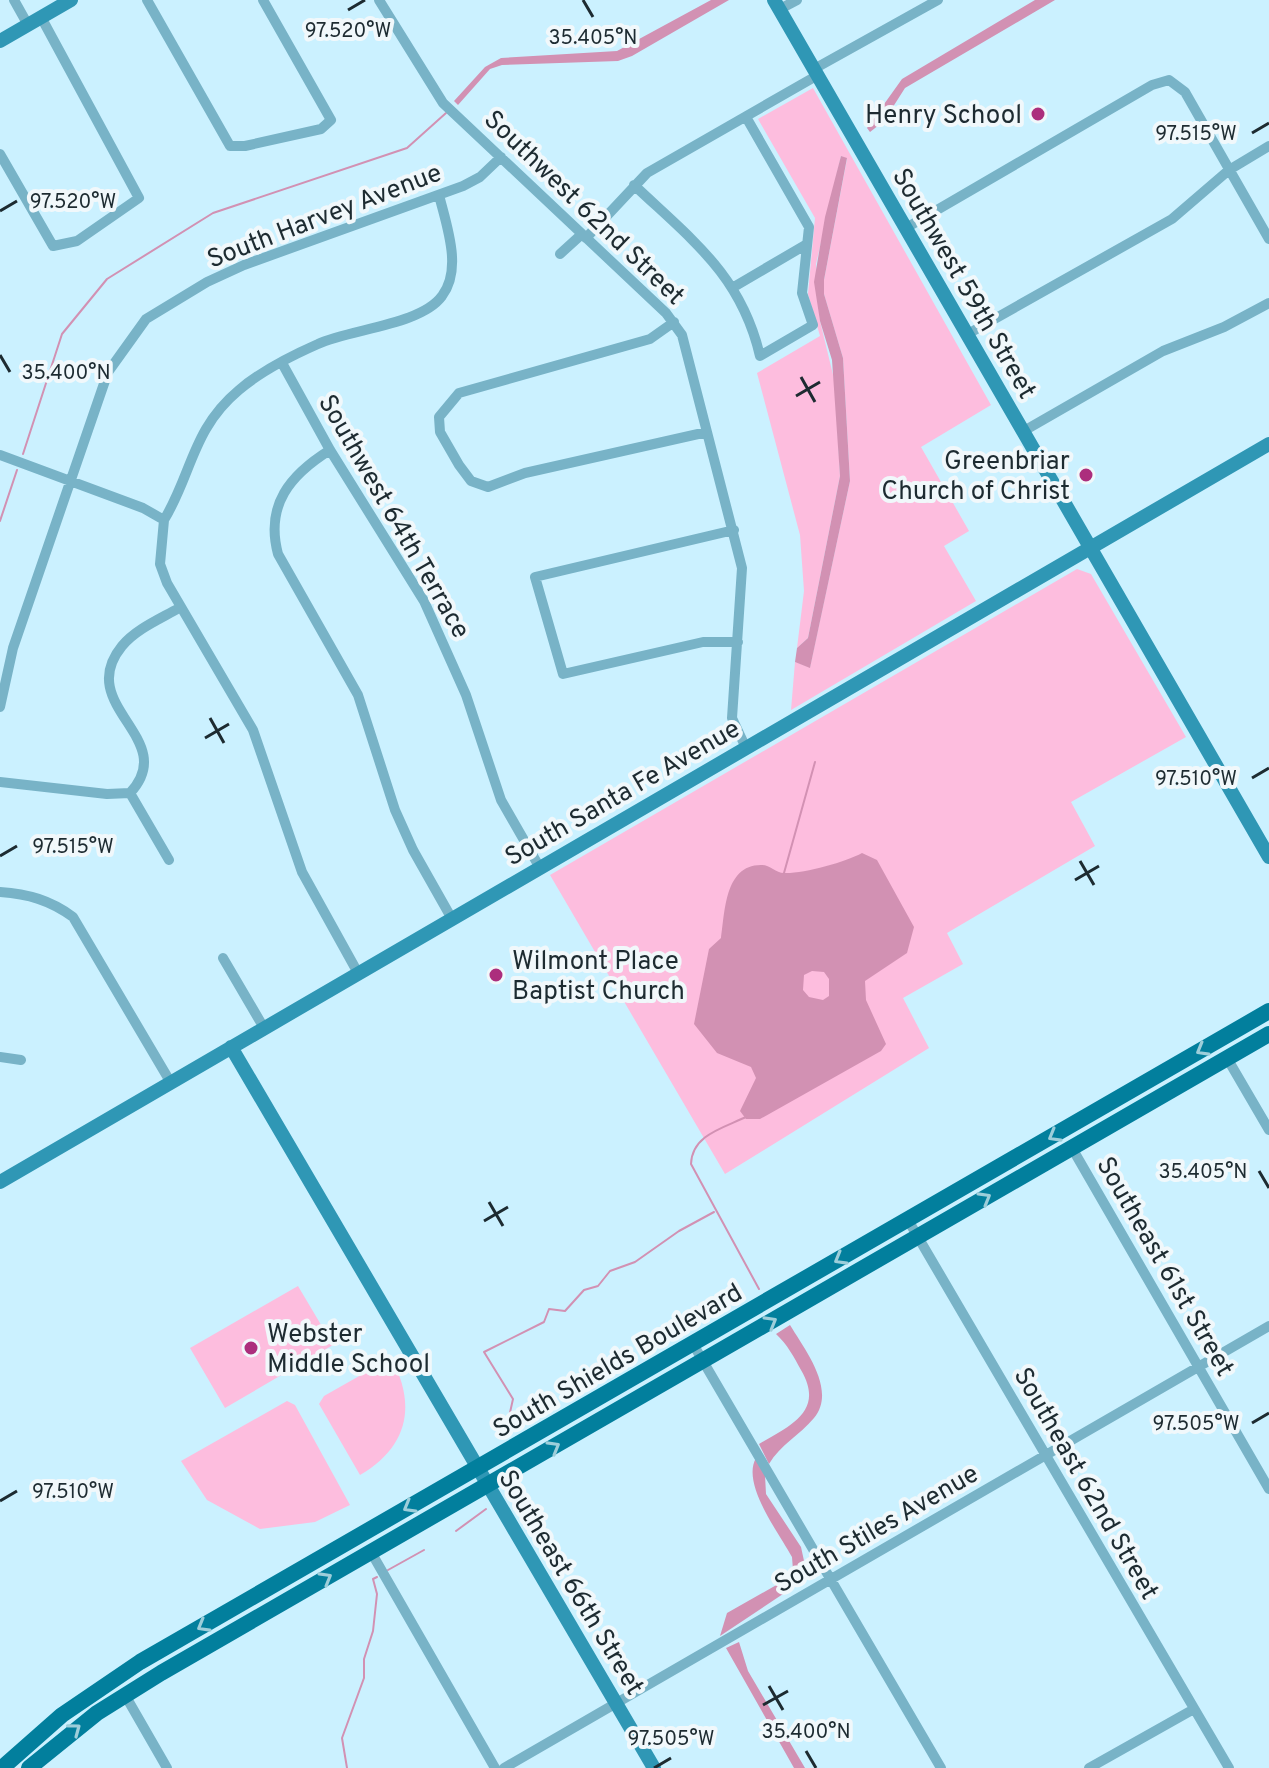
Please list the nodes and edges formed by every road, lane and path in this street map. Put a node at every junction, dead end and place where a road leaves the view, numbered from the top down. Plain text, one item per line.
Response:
1 (14, 0) edge
2 (71, 0) edge
3 (147, 0) edge
4 (263, 0) edge
5 (379, 0) edge
6 (797, 0) edge
7 (938, 0) edge
8 (777, 5) edge
9 (34, 21) junction
10 (0, 41) edge
11 (816, 72) junction
12 (746, 117) junction
13 (1269, 146) edge
14 (0, 154) edge
15 (501, 157) junction
16 (1229, 170) junction
17 (634, 185) junction
18 (439, 195) junction
19 (906, 228) junction
20 (584, 236) junction
21 (1269, 239) edge
22 (807, 244) junction
23 (560, 254) dead end
24 (732, 288) junction
25 (1269, 303) edge
26 (674, 322) junction
27 (966, 335) junction
28 (282, 363) junction
29 (707, 432) junction
30 (1022, 432) junction
31 (1269, 444) edge
32 (330, 450) junction
33 (0, 455) edge
34 (71, 480) junction
35 (164, 520) junction
36 (734, 530) junction
37 (1089, 549) junction
38 (179, 608) junction
39 (738, 642) junction
40 (0, 707) edge
41 (746, 748) junction
42 (0, 782) edge
43 (130, 793) junction
44 (1269, 857) edge
45 (169, 860) dead end
46 (540, 868) junction
47 (0, 892) edge
48 (452, 919) junction
49 (223, 958) dead end
50 (358, 973) junction
51 (1269, 1011) edge
52 (264, 1028) junction
53 (1269, 1034) edge
54 (231, 1047) junction
55 (0, 1057) edge
56 (1227, 1058) junction
57 (21, 1060) dead end
58 (171, 1083) junction
59 (1121, 1097) junction
60 (1131, 1114) junction
61 (1269, 1130) edge
62 (1072, 1148) junction
63 (0, 1182) edge
64 (908, 1220) junction
65 (917, 1237) junction
66 (1269, 1326) edge
67 (693, 1344) junction
68 (703, 1361) junction
69 (1199, 1367) junction
70 (1047, 1456) junction
71 (476, 1468) junction
72 (487, 1486) junction
73 (1269, 1489) edge
74 (371, 1552) junction
75 (831, 1579) junction
76 (125, 1695) junction
77 (616, 1703) junction
78 (1194, 1709) junction
79 (2, 1768) edge
80 (29, 1768) edge
81 (167, 1768) edge
82 (495, 1768) edge
83 (504, 1768) edge
84 (654, 1768) edge
85 (941, 1768) edge
86 (1089, 1768) edge
87 (1229, 1768) edge

1 - 9 street
2 - 9 main road
3 - 4 street
5 - 15 street, Southwest 62nd Street
6 - 8 street
7 - 11 street
8 - 11 main road, Southwest 59th Street
9 - 10 main road
9 - 14 street
11 - 12 street
11 - 19 main road, Southwest 59th Street
12 - 17 street
12 - 22 street
13 - 16 street
15 - 18 street, South Harvey Avenue
15 - 20 street, Southwest 62nd Street
16 - 19 street
16 - 21 street
16 - 27 street
17 - 20 street
17 - 24 street
18 - 28 street
18 - 34 street, South Harvey Avenue
19 - 27 main road, Southwest 59th Street
20 - 23 street
20 - 26 street, Southwest 62nd Street
22 - 24 street
22 - 24 street
25 - 30 street
26 - 29 street, Southwest 62nd Street
26 - 29 street
27 - 30 main road, Southwest 59th Street
28 - 32 street, Southwest 64th Terrace
28 - 35 street
29 - 36 street, Southwest 62nd Street
30 - 37 main road, Southwest 59th Street
31 - 37 main road, South Santa Fe Avenue
32 - 46 street, Southwest 64th Terrace
32 - 48 street
33 - 34 street
34 - 35 street
34 - 40 street, South Harvey Avenue
35 - 38 street
36 - 39 street, Southwest 62nd Street
36 - 39 street
37 - 41 main road, South Santa Fe Avenue
37 - 44 main road, Southwest 59th Street
38 - 43 street
38 - 50 street
39 - 41 street, Southwest 62nd Street
41 - 46 main road, South Santa Fe Avenue
42 - 43 street
43 - 45 street
46 - 48 main road, South Santa Fe Avenue
47 - 58 street
48 - 50 main road, South Santa Fe Avenue
49 - 52 street
50 - 52 main road, South Santa Fe Avenue
51 -> 59 main road, South Shields Boulevard
52 - 54 main road, South Santa Fe Avenue
53 - 56 main road, South Shields Boulevard
54 - 58 main road, South Santa Fe Avenue
54 - 71 main road, Southeast 66th Street
55 - 57 street
56 - 60 main road, South Shields Boulevard
56 - 61 street
58 - 63 main road, South Santa Fe Avenue
59 - 60 main road
59 -> 64 main road, South Shields Boulevard
60 - 62 main road, South Shields Boulevard
65 -> 62 main road, South Shields Boulevard
62 - 69 street, Southeast 61st Street
64 - 65 street, Southeast 62nd Street
64 -> 67 main road, South Shields Boulevard
68 -> 65 main road, South Shields Boulevard
65 - 70 street, Southeast 62nd Street
66 - 69 street, South Stiles Avenue
67 - 68 street
67 - 71 main road, South Shields Boulevard
72 -> 68 main road, South Shields Boulevard
68 - 75 street
69 - 70 street, South Stiles Avenue
69 - 73 street, Southeast 61st Street
70 - 75 street, South Stiles Avenue
70 - 78 street, Southeast 62nd Street
71 - 72 main road, Southeast 66th Street
71 -> 79 main road, South Shields Boulevard
72 - 74 main road, South Shields Boulevard
72 - 77 main road, Southeast 66th Street
76 -> 74 main road, South Shields Boulevard
74 - 82 street
75 - 77 street, South Stiles Avenue
75 - 85 street
80 -> 76 main road, South Shields Boulevard
76 - 81 street
77 - 83 street, South Stiles Avenue
77 - 84 main road, Southeast 66th Street
78 - 86 street
78 - 87 street, Southeast 62nd Street

